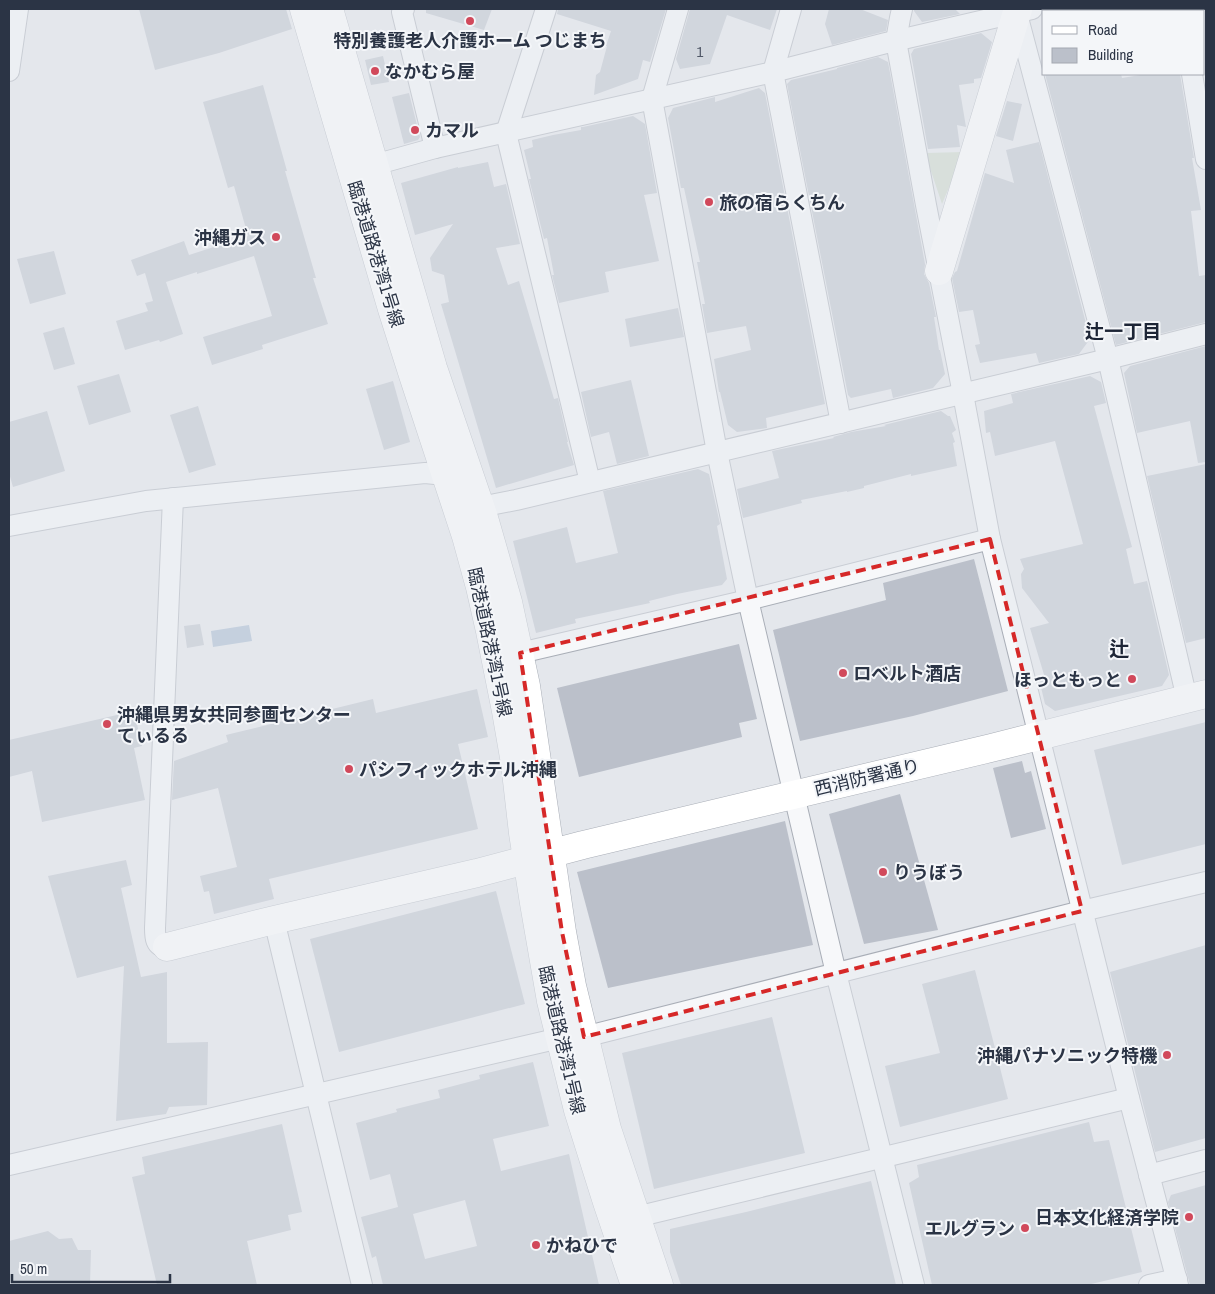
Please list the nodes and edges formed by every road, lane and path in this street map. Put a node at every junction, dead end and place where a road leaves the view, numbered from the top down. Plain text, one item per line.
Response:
1 (18, 9) edge
2 (304, 9) edge
3 (329, 9) edge
4 (404, 9) edge
5 (546, 9) edge
6 (678, 9) edge
7 (791, 9) edge
8 (902, 9) edge
9 (1022, 10) edge
10 (896, 41) junction
11 (9, 71) edge
12 (773, 72) junction
13 (1192, 75) edge
14 (652, 99) junction
15 (506, 133) junction
16 (435, 148) junction
17 (1206, 159) edge
18 (374, 165) junction
19 (939, 271) junction
20 (1206, 334) edge
21 (1108, 359) junction
22 (963, 394) junction
23 (841, 423) junction
24 (717, 452) junction
25 (445, 475) junction
26 (590, 482) junction
27 (173, 498) junction
28 (480, 507) junction
29 (9, 526) edge
30 (990, 539) junction
31 (748, 600) junction
32 (520, 653) junction
33 (1197, 697) edge
34 (1038, 736) junction
35 (794, 795) junction
36 (539, 857) junction
37 (1206, 882) edge
38 (1082, 912) junction
39 (274, 920) junction
40 (167, 947) joint
41 (836, 973) junction
42 (572, 1038) junction
43 (316, 1095) junction
44 (1129, 1098) junction
45 (882, 1157) junction
46 (1206, 1160) edge
47 (9, 1165) edge
48 (1149, 1175) junction
49 (636, 1217) junction
50 (1178, 1282) edge
51 (362, 1285) edge
52 (635, 1285) edge
53 (659, 1285) edge
54 (914, 1285) edge
55 (1149, 1285) edge

1 - 11 street
2 - 25 street, 臨港道路港湾1号線
3 - 18 street, 臨港道路港湾1号線
4 - 16 street
5 - 15 street
6 - 14 street
7 - 12 street
8 - 10 street
9 - 10 street
9 - 19 street
9 - 21 street
10 - 12 street
10 - 19 street
12 - 14 street
12 - 23 street
13 - 17 street
14 - 15 street
14 - 24 street
15 - 16 street
15 - 26 street
16 - 18 street
18 - 28 street, 臨港道路港湾1号線
19 - 22 street
20 - 21 street
21 - 22 street
21 - 33 street
22 - 23 street
22 - 30 street
23 - 24 street
24 - 26 street
24 - 31 street
25 - 27 street
25 - 28 street
25 - 36 street, 臨港道路港湾1号線
26 - 28 street
27 - 29 street
27 - 40 street
28 - 32 street, 臨港道路港湾1号線
30 - 31 street
30 - 34 street
31 - 32 street
31 - 35 street
32 - 36 street, 臨港道路港湾1号線
33 - 34 street, 西消防署通り
34 - 35 street, 西消防署通り
34 - 38 street
35 - 36 street, 西消防署通り
35 - 41 street
36 - 39 street, 西消防署通り
36 - 42 street, 臨港道路港湾1号線
37 - 38 street
38 - 41 street
38 - 44 street
39 - 40 street, 西消防署通り
39 - 43 street
41 - 42 street
41 - 45 street
42 - 43 street
42 - 49 street, 臨港道路港湾1号線
42 - 52 street, 臨港道路港湾1号線
43 - 47 street
43 - 51 street
44 - 45 street
44 - 48 street
45 - 49 street
45 - 54 street
46 - 48 street
48 - 50 street
49 - 53 street, 臨港道路港湾1号線
50 - 55 street

